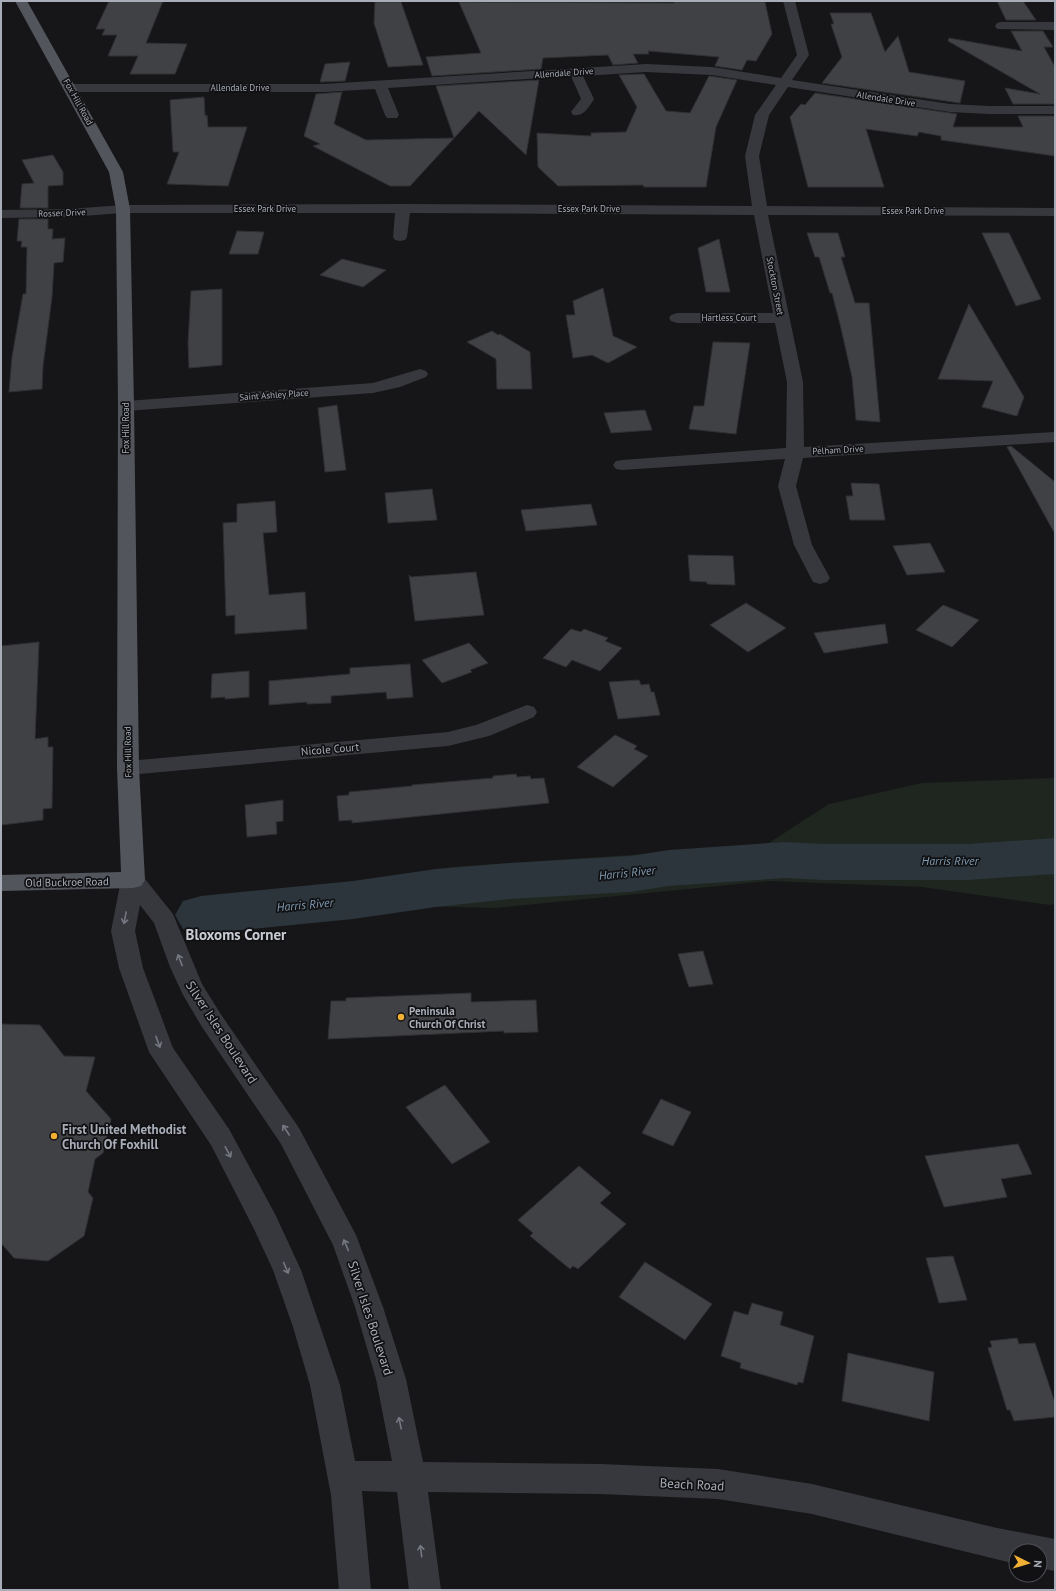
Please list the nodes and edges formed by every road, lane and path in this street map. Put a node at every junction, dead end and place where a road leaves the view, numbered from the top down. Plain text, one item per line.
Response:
1 (22, 1) edge
2 (789, 1) edge
3 (1000, 26) dead end
4 (1055, 26) edge
5 (575, 72) junction
6 (784, 82) junction
7 (380, 86) junction
8 (70, 88) junction
9 (1055, 110) edge
10 (578, 112) dead end
11 (392, 115) dead end
12 (403, 208) junction
13 (123, 209) junction
14 (760, 210) junction
15 (1055, 212) edge
16 (1, 214) edge
17 (400, 237) dead end
18 (677, 318) dead end
19 (781, 318) junction
20 (420, 374) dead end
21 (126, 406) junction
22 (1055, 437) edge
23 (796, 453) junction
24 (622, 466) dead end
25 (820, 578) dead end
26 (528, 712) dead end
27 (128, 768) junction
28 (133, 880) junction
29 (1, 883) edge
30 (343, 1476) junction
31 (411, 1478) junction
32 (1008, 1546) edge
33 (355, 1590) edge
34 (425, 1590) edge

1 - 8 main road, Fox Hill Road
2 - 6 street, Stockton Street
3 - 4 street
5 - 6 street, Allendale Drive
5 - 7 street, Allendale Drive
5 - 10 street
6 - 9 street, Allendale Drive
6 - 14 street, Stockton Street
7 - 8 street, Allendale Drive
7 - 11 street
8 - 13 main road, Fox Hill Road
12 - 13 street, Essex Park Drive
12 - 14 street, Essex Park Drive
12 - 17 street
13 - 16 street, Rosser Drive
13 - 21 main road, Fox Hill Road
14 - 15 street, Essex Park Drive
14 - 19 street, Stockton Street
18 - 19 street, Hartless Court
19 - 23 street, Stockton Street
20 - 21 street, Saint Ashley Place
21 - 27 main road, Fox Hill Road
22 - 23 street, Pelham Drive
23 - 24 street, Pelham Drive
23 - 25 street, Stockton Street
26 - 27 street, Nicole Court
27 - 28 main road, Fox Hill Road
28 - 29 main road, Old Buckroe Road
28 -> 30 street
31 -> 28 street, Silver Isles Boulevard
30 - 31 street, Beach Road
30 - 33 street
31 - 32 street, Beach Road
34 -> 31 street, Silver Isles Boulevard

